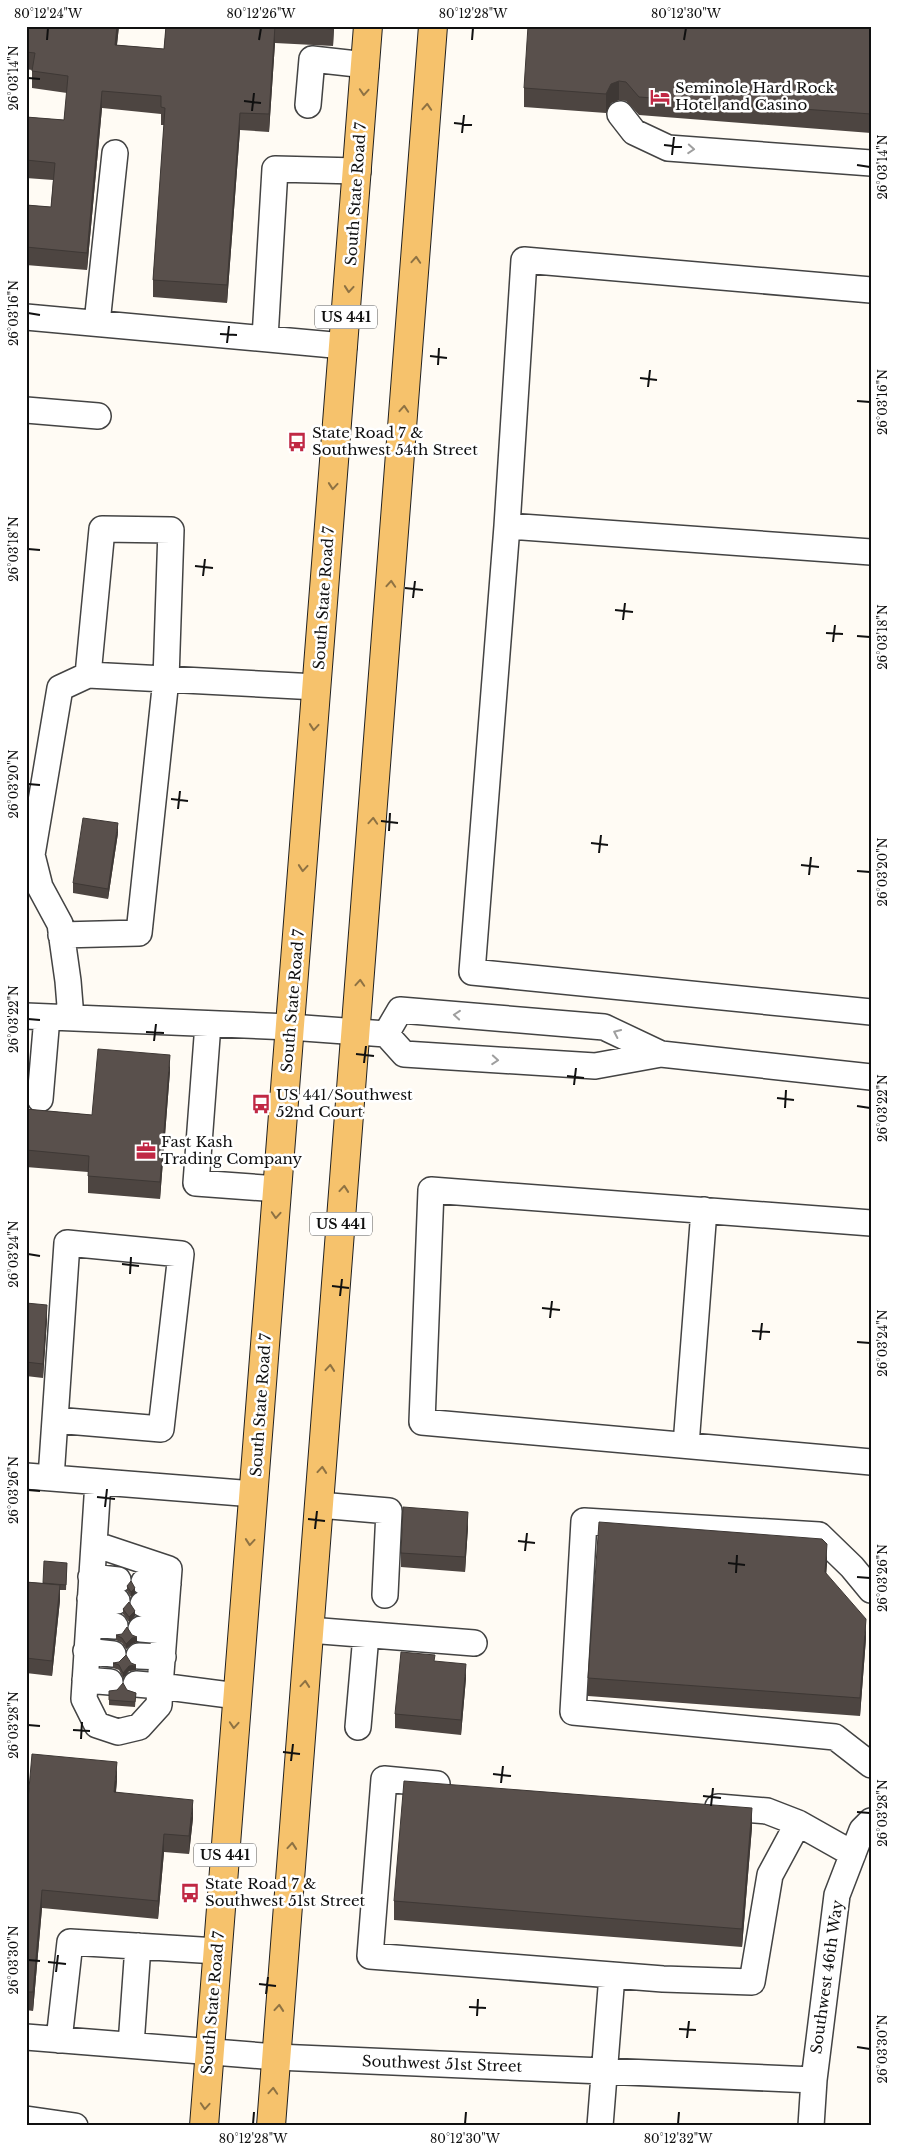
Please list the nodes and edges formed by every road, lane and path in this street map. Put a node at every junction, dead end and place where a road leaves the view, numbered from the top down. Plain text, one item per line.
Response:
1 (368, 26) edge
2 (433, 26) edge
3 (366, 65) junction
4 (308, 105) dead end
5 (620, 114) dead end
6 (115, 153) dead end
7 (871, 163) edge
8 (358, 170) junction
9 (871, 290) edge
10 (26, 317) edge
11 (97, 323) junction
12 (265, 338) junction
13 (344, 346) junction
14 (26, 410) edge
15 (98, 416) dead end
16 (507, 526) junction
17 (871, 552) edge
18 (88, 675) junction
19 (166, 679) junction
20 (317, 687) junction
21 (61, 936) junction
22 (871, 1012) edge
23 (48, 1017) edge
24 (208, 1024) junction
25 (290, 1027) junction
26 (357, 1031) junction
27 (386, 1034) junction
28 (661, 1054) junction
29 (871, 1077) edge
30 (40, 1099) dead end
31 (278, 1189) junction
32 (704, 1210) junction
33 (871, 1223) edge
34 (55, 1420) junction
35 (686, 1445) junction
36 (871, 1462) edge
37 (26, 1476) edge
38 (51, 1478) junction
39 (98, 1482) junction
40 (254, 1494) junction
41 (319, 1504) junction
42 (94, 1544) junction
43 (91, 1588) junction
44 (117, 1590) dead end
45 (871, 1590) edge
46 (385, 1595) dead end
47 (88, 1624) junction
48 (115, 1626) dead end
49 (309, 1630) junction
50 (366, 1635) junction
51 (474, 1643) dead end
52 (86, 1651) junction
53 (113, 1654) dead end
54 (84, 1689) junction
55 (110, 1691) edge
56 (148, 1695) junction
57 (237, 1696) junction
58 (358, 1727) dead end
59 (871, 1765) edge
60 (462, 1786) edge
61 (698, 1805) edge
62 (871, 1821) edge
63 (798, 1823) junction
64 (853, 1854) junction
65 (138, 1946) junction
66 (218, 1951) junction
67 (612, 1975) junction
68 (26, 2037) edge
69 (58, 2040) junction
70 (131, 2045) junction
71 (209, 2052) junction
72 (276, 2057) junction
73 (604, 2071) junction
74 (814, 2080) junction
75 (26, 2119) edge
76 (74, 2126) edge
77 (204, 2126) edge
78 (271, 2126) edge
79 (600, 2126) edge
80 (811, 2126) edge

1 - 3 main road, South State Road 7 / US 441
26 -> 2 main road, US 441
3 - 4 street
3 -> 8 main road, South State Road 7 / US 441
5 -> 7 street
6 - 11 street
8 - 12 street
8 -> 13 main road, South State Road 7 / US 441
9 - 16 street
10 - 11 street
11 - 12 street
12 - 13 street
13 -> 20 main road, South State Road 7 / US 441
14 - 15 street
16 - 17 street
16 - 22 street
18 - 19 street
18 - 19 street
18 - 21 street
19 - 20 street
19 - 21 street
20 -> 25 main road, South State Road 7 / US 441
21 - 23 street
23 - 24 street
23 - 30 street
24 - 25 street
24 - 31 street
25 - 26 street
25 - 31 main road, South State Road 7 / US 441
26 - 27 street
41 -> 26 main road, US 441
27 -> 28 street
28 -> 27 street
28 - 29 street
31 -> 40 main road, South State Road 7 / US 441
32 - 33 street
32 - 35 street
32 - 35 street
34 - 34 street
34 - 38 street
35 - 36 street
37 - 38 street
38 - 39 street
39 - 40 street
39 - 42 street
40 -> 57 main road, South State Road 7 / US 441
41 - 46 street
41 - 49 main road, US 441
42 - 43 street
42 - 56 street
43 - 44 street
43 - 47 street
45 - 59 street
47 - 48 street
47 - 52 street
49 - 50 street
72 -> 49 main road, US 441
50 - 51 street
50 - 58 street
52 - 53 street
52 - 54 street
54 - 55 street
54 - 56 street
56 - 57 street
57 -> 66 main road, South State Road 7 / US 441
60 - 67 street
61 - 63 street
62 - 64 street, Southwest 46th Way
63 - 64 street
63 - 67 street
64 - 74 street, Southwest 46th Way
65 - 66 street
65 - 69 street
65 - 70 street
66 - 71 main road, South State Road 7 / US 441
67 - 73 street
68 - 69 street, Southwest 51st Street
69 - 70 street, Southwest 51st Street
70 - 71 street, Southwest 51st Street
71 - 72 street, Southwest 51st Street
71 -> 77 main road, South State Road 7 / US 441
72 - 73 street, Southwest 51st Street
78 -> 72 main road, US 441
73 - 74 street, Southwest 51st Street
73 - 79 street
74 - 80 street
75 - 76 street

